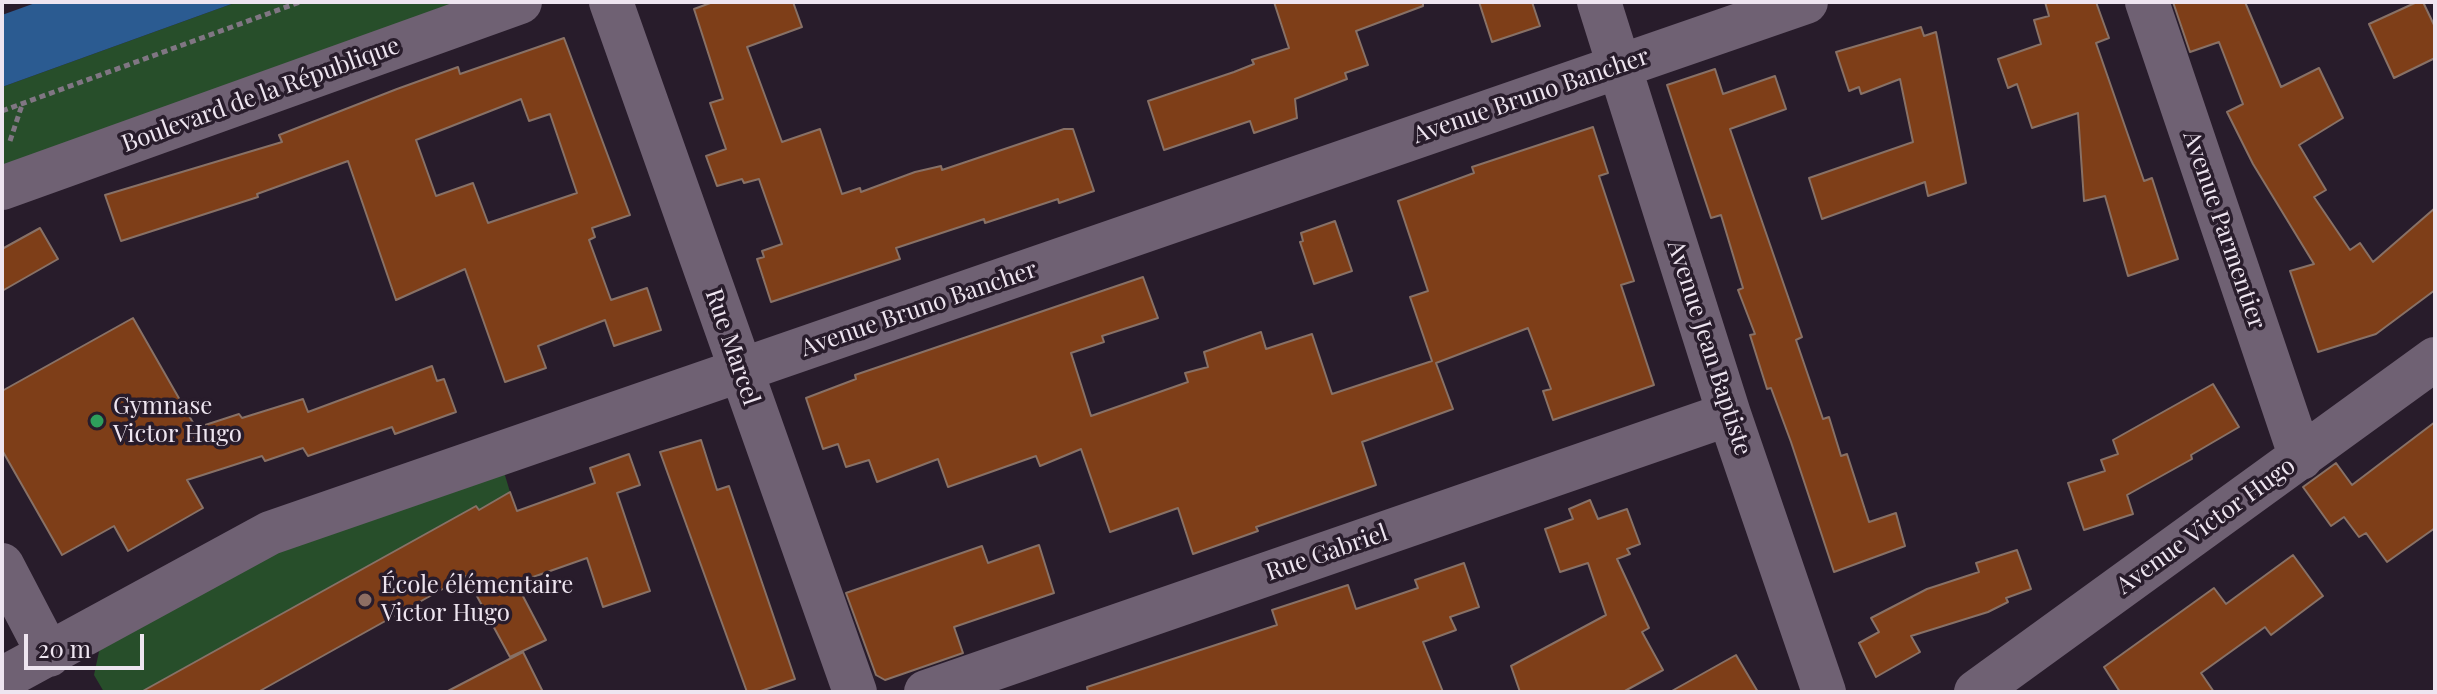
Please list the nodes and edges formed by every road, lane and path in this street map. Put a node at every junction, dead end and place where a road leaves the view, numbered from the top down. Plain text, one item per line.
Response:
1 (300, 2) edge
2 (520, 2) edge
3 (611, 2) edge
4 (1599, 2) edge
5 (1806, 2) edge
6 (2147, 2) edge
7 (1621, 65) junction
8 (22, 105) junction
9 (2, 111) edge
10 (8, 145) dead end
11 (2, 188) edge
12 (2435, 359) edge
13 (741, 371) junction
14 (1729, 414) junction
15 (2301, 458) junction
16 (2, 565) edge
17 (49, 655) junction
18 (2, 679) edge
19 (855, 692) edge
20 (926, 692) edge
21 (1824, 692) edge
22 (1976, 692) edge

1 - 8 path
2 - 11 street, Boulevard de la République
3 - 13 street, Rue Marcel
4 - 7 street, Avenue Jean Baptiste
5 - 7 street, Avenue Bruno Bancher
6 - 15 street, Avenue Parmentier
7 - 13 street, Avenue Bruno Bancher
7 - 14 street, Avenue Jean Baptiste
8 - 9 path
8 - 10 path
12 - 15 street, Avenue Victor Hugo
13 - 17 street, Avenue Bruno Bancher
13 - 19 street, Rue Marcel
14 - 20 street, Rue Gabriel
14 - 21 street, Avenue Jean Baptiste
15 - 22 street, Avenue Victor Hugo
16 - 17 street
17 - 18 street

